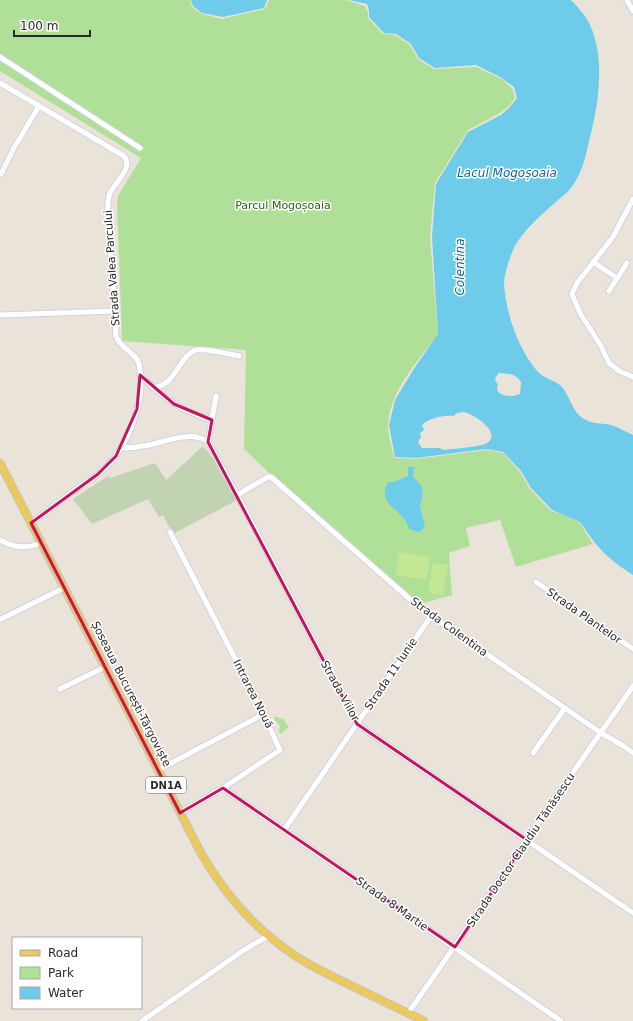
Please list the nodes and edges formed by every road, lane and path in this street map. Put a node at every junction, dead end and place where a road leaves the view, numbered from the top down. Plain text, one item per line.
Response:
1 (627, 0) edge
2 (633, 11) edge
3 (0, 57) edge
4 (0, 83) edge
5 (39, 106) junction
6 (140, 148) dead end
7 (2, 174) dead end
8 (633, 198) edge
9 (628, 209) junction
10 (633, 212) edge
11 (593, 262) junction
12 (627, 263) dead end
13 (617, 278) junction
14 (609, 291) dead end
15 (115, 311) junction
16 (0, 315) edge
17 (239, 356) dead end
18 (140, 375) junction
19 (633, 378) edge
20 (153, 388) junction
21 (216, 396) dead end
22 (212, 420) junction
23 (208, 442) junction
24 (121, 448) junction
25 (0, 463) edge
26 (237, 495) junction
27 (31, 523) junction
28 (170, 532) dead end
29 (0, 540) edge
30 (41, 543) junction
31 (536, 582) dead end
32 (64, 588) junction
33 (431, 616) junction
34 (0, 619) edge
35 (633, 649) edge
36 (105, 667) junction
37 (633, 686) edge
38 (60, 689) dead end
39 (565, 708) junction
40 (264, 714) junction
41 (357, 724) junction
42 (601, 733) junction
43 (532, 752) dead end
44 (633, 753) edge
45 (158, 770) junction
46 (223, 788) junction
47 (180, 813) junction
48 (284, 830) junction
49 (527, 840) junction
50 (633, 913) edge
51 (268, 936) junction
52 (454, 947) junction
53 (408, 1013) junction
54 (142, 1021) edge
55 (424, 1021) edge
56 (561, 1021) edge

1 - 2 street
3 - 6 street
4 - 5 street, Strada Valea Parcului
5 - 7 street
5 - 15 street, Strada Valea Parcului
8 - 9 street
9 - 10 street
9 - 11 street
11 - 13 street
11 - 19 street
12 - 13 street
13 - 14 street
15 - 16 street
15 - 18 street, Strada Valea Parcului
17 - 20 street
18 - 20 street
18 - 24 street, Strada Valea Parcului
20 - 22 street
21 - 22 street
22 - 23 street
23 - 24 street
23 - 26 street, Strada Viilor
24 - 27 street, Strada Valea Parcului
25 - 27 main road, Șoseaua București-Târgoviște / DN1A
26 - 33 street, Strada Colentina
26 - 41 street, Strada Viilor
27 - 30 main road, Șoseaua București-Târgoviște / DN1A
28 - 40 street, Intrarea Nouă
29 - 30 street
30 - 32 main road, Șoseaua București-Târgoviște / DN1A
31 - 35 street, Strada Plantelor
32 - 34 street
32 - 36 main road, Șoseaua București-Târgoviște / DN1A
33 - 39 street, Strada Colentina
33 - 41 street, Strada 11 Iunie
36 - 38 street
36 - 45 main road, Șoseaua București-Târgoviște / DN1A
37 - 42 street, Strada Doctor Claudiu Tănăsescu
39 - 42 street, Strada Colentina
39 - 43 street
40 - 45 street
40 - 46 street, Intrarea Nouă
41 - 48 street, Strada 11 Iunie
41 - 49 street, Strada Viilor
42 - 44 street, Strada Colentina
42 - 49 street, Strada Doctor Claudiu Tănăsescu
45 - 47 main road, Șoseaua București-Târgoviște / DN1A
46 - 47 street, Intrarea Nouă
46 - 48 street, Strada 8 Martie
47 - 51 main road, Șoseaua București-Târgoviște / DN1A
48 - 52 street, Strada 8 Martie
49 - 50 street, Strada Viilor
49 - 52 street, Strada Doctor Claudiu Tănăsescu
51 - 53 main road, Șoseaua București-Târgoviște / DN1A
51 - 54 street
52 - 53 street, Strada Doctor Claudiu Tănăsescu
52 - 56 street, Strada 8 Martie
53 - 55 main road, Șoseaua București-Târgoviște / DN1A

